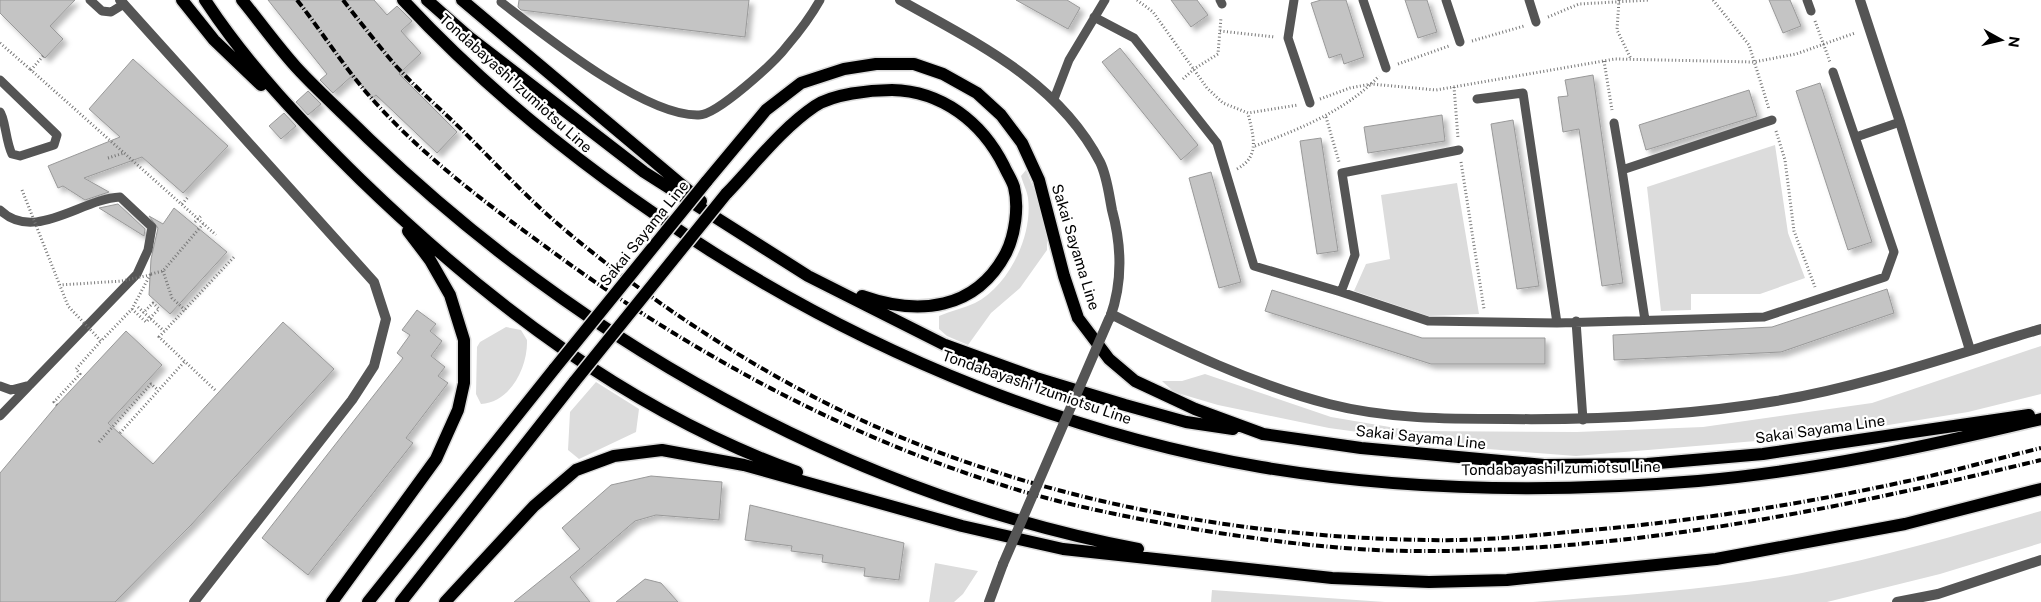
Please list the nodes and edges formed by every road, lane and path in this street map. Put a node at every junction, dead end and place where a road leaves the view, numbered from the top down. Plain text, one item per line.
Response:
1 (90, 0) edge
2 (182, 0) edge
3 (205, 0) edge
4 (242, 0) edge
5 (403, 0) edge
6 (428, 0) edge
7 (462, 0) edge
8 (820, 0) edge
9 (900, 0) edge
10 (1105, 0) edge
11 (1137, 0) edge
12 (1294, 0) edge
13 (1363, 0) edge
14 (1446, 0) edge
15 (1529, 0) edge
16 (1619, 0) edge
17 (1650, 0) edge
18 (1713, 0) edge
19 (1807, 0) edge
20 (1860, 0) edge
21 (122, 2) edge
22 (501, 2) dead end
23 (1221, 2) edge
24 (1811, 11) joint
25 (1094, 17) junction
26 (1536, 22) junction
27 (1220, 31) junction
28 (1855, 33) dead end
29 (1288, 38) junction
30 (0, 42) edge
31 (1460, 42) junction
32 (1823, 44) junction
33 (43, 56) dead end
34 (1631, 59) junction
35 (1604, 61) junction
36 (1754, 62) junction
37 (1386, 68) junction
38 (1194, 69) junction
39 (31, 70) junction
40 (1833, 72) joint
41 (0, 80) edge
42 (1371, 84) junction
43 (1454, 87) junction
44 (1054, 99) junction
45 (1477, 99) dead end
46 (1310, 104) junction
47 (0, 112) edge
48 (1248, 113) junction
49 (1326, 116) junction
50 (1772, 120) junction
51 (302, 122) junction
52 (1900, 122) junction
53 (1614, 123) joint
54 (1856, 137) junction
55 (1255, 146) junction
56 (1459, 150) junction
57 (124, 153) junction
58 (108, 158) dead end
59 (1622, 170) junction
60 (1342, 173) junction
61 (1226, 175) junction
62 (371, 189) junction
63 (22, 190) dead end
64 (189, 196) dead end
65 (182, 204) junction
66 (0, 210) edge
67 (201, 216) dead end
68 (195, 222) dead end
69 (203, 224) junction
70 (743, 235) junction
71 (216, 236) dead end
72 (234, 257) dead end
73 (163, 271) junction
74 (150, 275) junction
75 (808, 276) junction
76 (60, 285) junction
77 (1341, 292) junction
78 (1819, 298) junction
79 (138, 307) dead end
80 (132, 309) junction
81 (185, 310) junction
82 (144, 313) junction
83 (1110, 316) junction
84 (1645, 320) junction
85 (1576, 321) junction
86 (1486, 322) junction
87 (1556, 323) junction
88 (2041, 329) edge
89 (164, 331) junction
90 (101, 341) junction
91 (1970, 350) junction
92 (185, 361) junction
93 (32, 384) junction
94 (0, 386) edge
95 (158, 390) junction
96 (215, 390) dead end
97 (57, 405) dead end
98 (2041, 413) edge
99 (0, 416) edge
100 (2041, 419) edge
101 (1583, 420) junction
102 (120, 433) dead end
103 (1263, 434) junction
104 (99, 442) dead end
105 (2041, 489) edge
106 (898, 508) junction
107 (2041, 560) edge
108 (1251, 570) junction
109 (194, 602) edge
110 (332, 602) edge
111 (368, 602) edge
112 (400, 602) edge
113 (445, 602) edge
114 (989, 602) edge
115 (1897, 602) edge

1 - 21 lane
2 - 51 main road
3 - 51 main road
4 - 108 main road
5 - 100 main road, Tondabayashi Izumiotsu Line
6 - 70 main road
7 - 70 main road
8 - 22 lane
9 - 44 street
10 - 25 lane
11 - 38 path
12 - 29 lane
13 - 37 lane
14 - 31 lane
15 - 26 lane
16 - 17 path
16 - 26 path
16 - 34 path
18 - 36 path
19 - 24 lane
20 - 52 street
21 - 109 street
23 - 27 path
24 - 32 path
25 - 44 lane
25 - 61 lane
26 - 31 path
27 - 29 path
27 - 38 path
28 - 32 path
29 - 46 lane
30 - 39 path
31 - 37 path
32 - 36 path
32 - 40 path
33 - 39 path, bridge
34 - 35 path
34 - 36 path
35 - 43 path
35 - 53 path
36 - 50 path
37 - 42 path
38 - 48 path
39 - 57 path, bridge
40 - 54 lane
41 - 47 lane
42 - 43 path
42 - 46 path
42 - 49 path
43 - 56 path
44 - 83 street
45 - 87 lane
46 - 48 path
48 - 55 path
49 - 55 path
49 - 60 path
50 - 59 lane
50 - 78 path
51 - 62 main road
52 - 54 lane
52 - 91 street
53 - 59 lane
54 - 78 lane
55 - 61 path
56 - 60 lane
56 - 86 path
57 - 58 path
57 - 65 path, bridge
59 - 84 lane
60 - 77 lane
61 - 77 lane
62 - 106 main road
62 - 110 main road
63 - 76 path, bridge
64 - 65 path
65 - 69 path, bridge
66 - 93 lane
67 - 68 path
69 - 71 path, bridge
69 - 73 path
70 - 75 main road
72 - 81 path
73 - 74 path
73 - 81 path
74 - 76 path, bridge
74 - 80 path, bridge
75 - 103 main road
75 - 112 main road, bridge
76 - 90 path, bridge
77 - 86 lane
78 - 84 lane
79 - 82 path
80 - 82 path, bridge
80 - 90 path, bridge
81 - 89 path
82 - 89 path
83 - 101 street
83 - 114 street, bridge
84 - 85 lane
85 - 87 lane
85 - 101 lane
86 - 87 lane
88 - 91 street
89 - 92 path
90 - 97 path
91 - 101 street
92 - 95 path
92 - 96 path
93 - 94 lane
93 - 99 lane
95 - 102 path
95 - 104 path
98 - 103 main road, Sakai Sayama Line
103 - 111 main road, Sakai Sayama Line, bridge
105 - 108 main road
106 - 108 main road
106 - 113 main road
107 - 115 street

